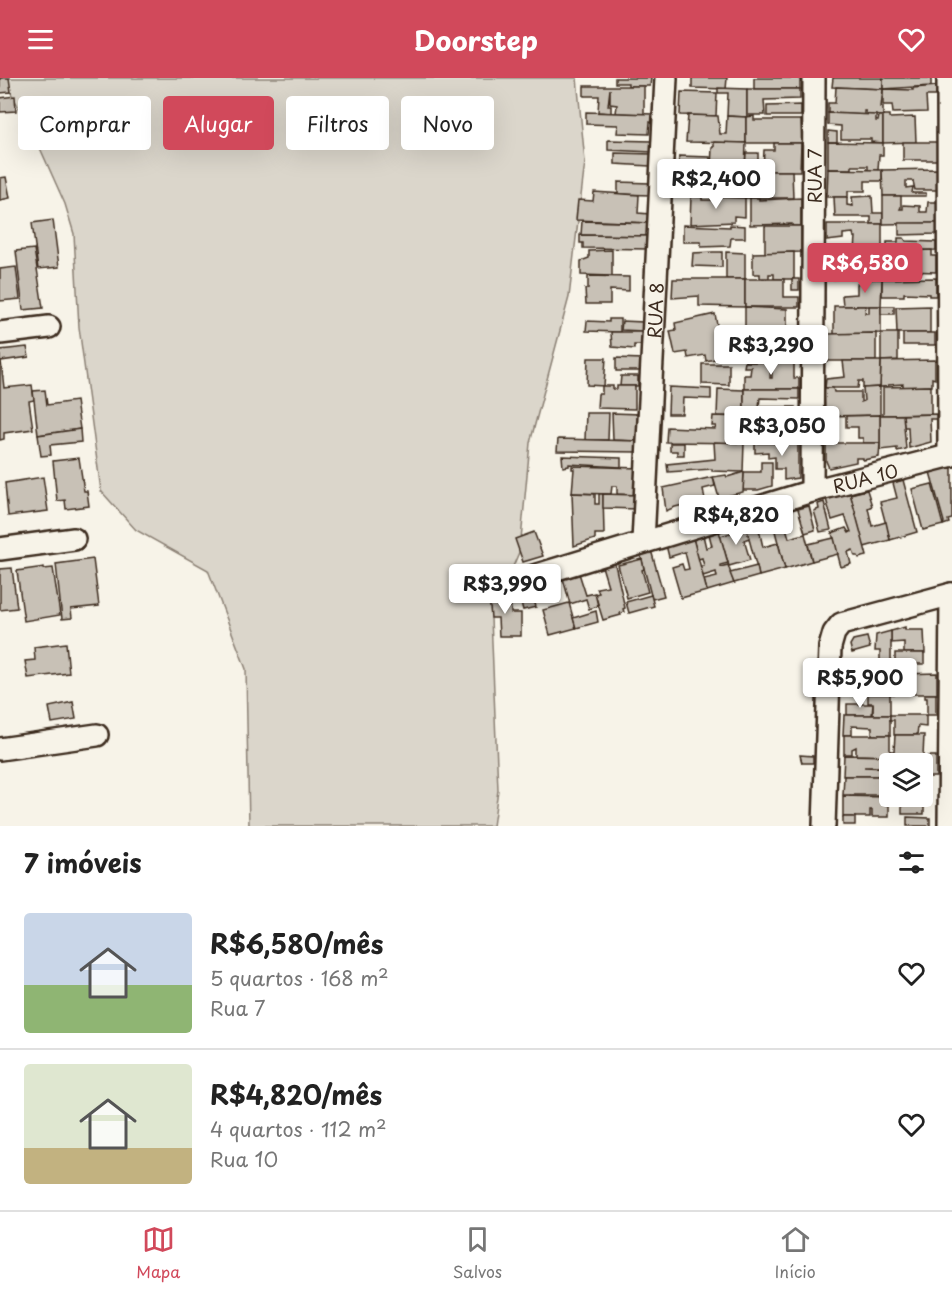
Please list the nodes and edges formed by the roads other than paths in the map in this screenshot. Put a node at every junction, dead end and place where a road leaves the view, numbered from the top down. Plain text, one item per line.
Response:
1 (666, 78) edge
2 (814, 78) edge
3 (948, 78) edge
4 (50, 327) dead end
5 (0, 333) edge
6 (950, 455) edge
7 (812, 491) junction
8 (74, 539) dead end
9 (643, 542) junction
10 (0, 549) edge
11 (501, 586) dead end
12 (952, 594) edge
13 (97, 735) dead end
14 (0, 749) edge
15 (824, 826) edge
16 (950, 826) edge

1 - 9 street, RUA 8
2 - 7 street, RUA 7
3 - 6 street
4 - 5 street
6 - 7 street, RUA 10
7 - 9 street, RUA 10
8 - 10 street
9 - 11 street, RUA 10
12 - 15 street
12 - 16 street
13 - 14 street

